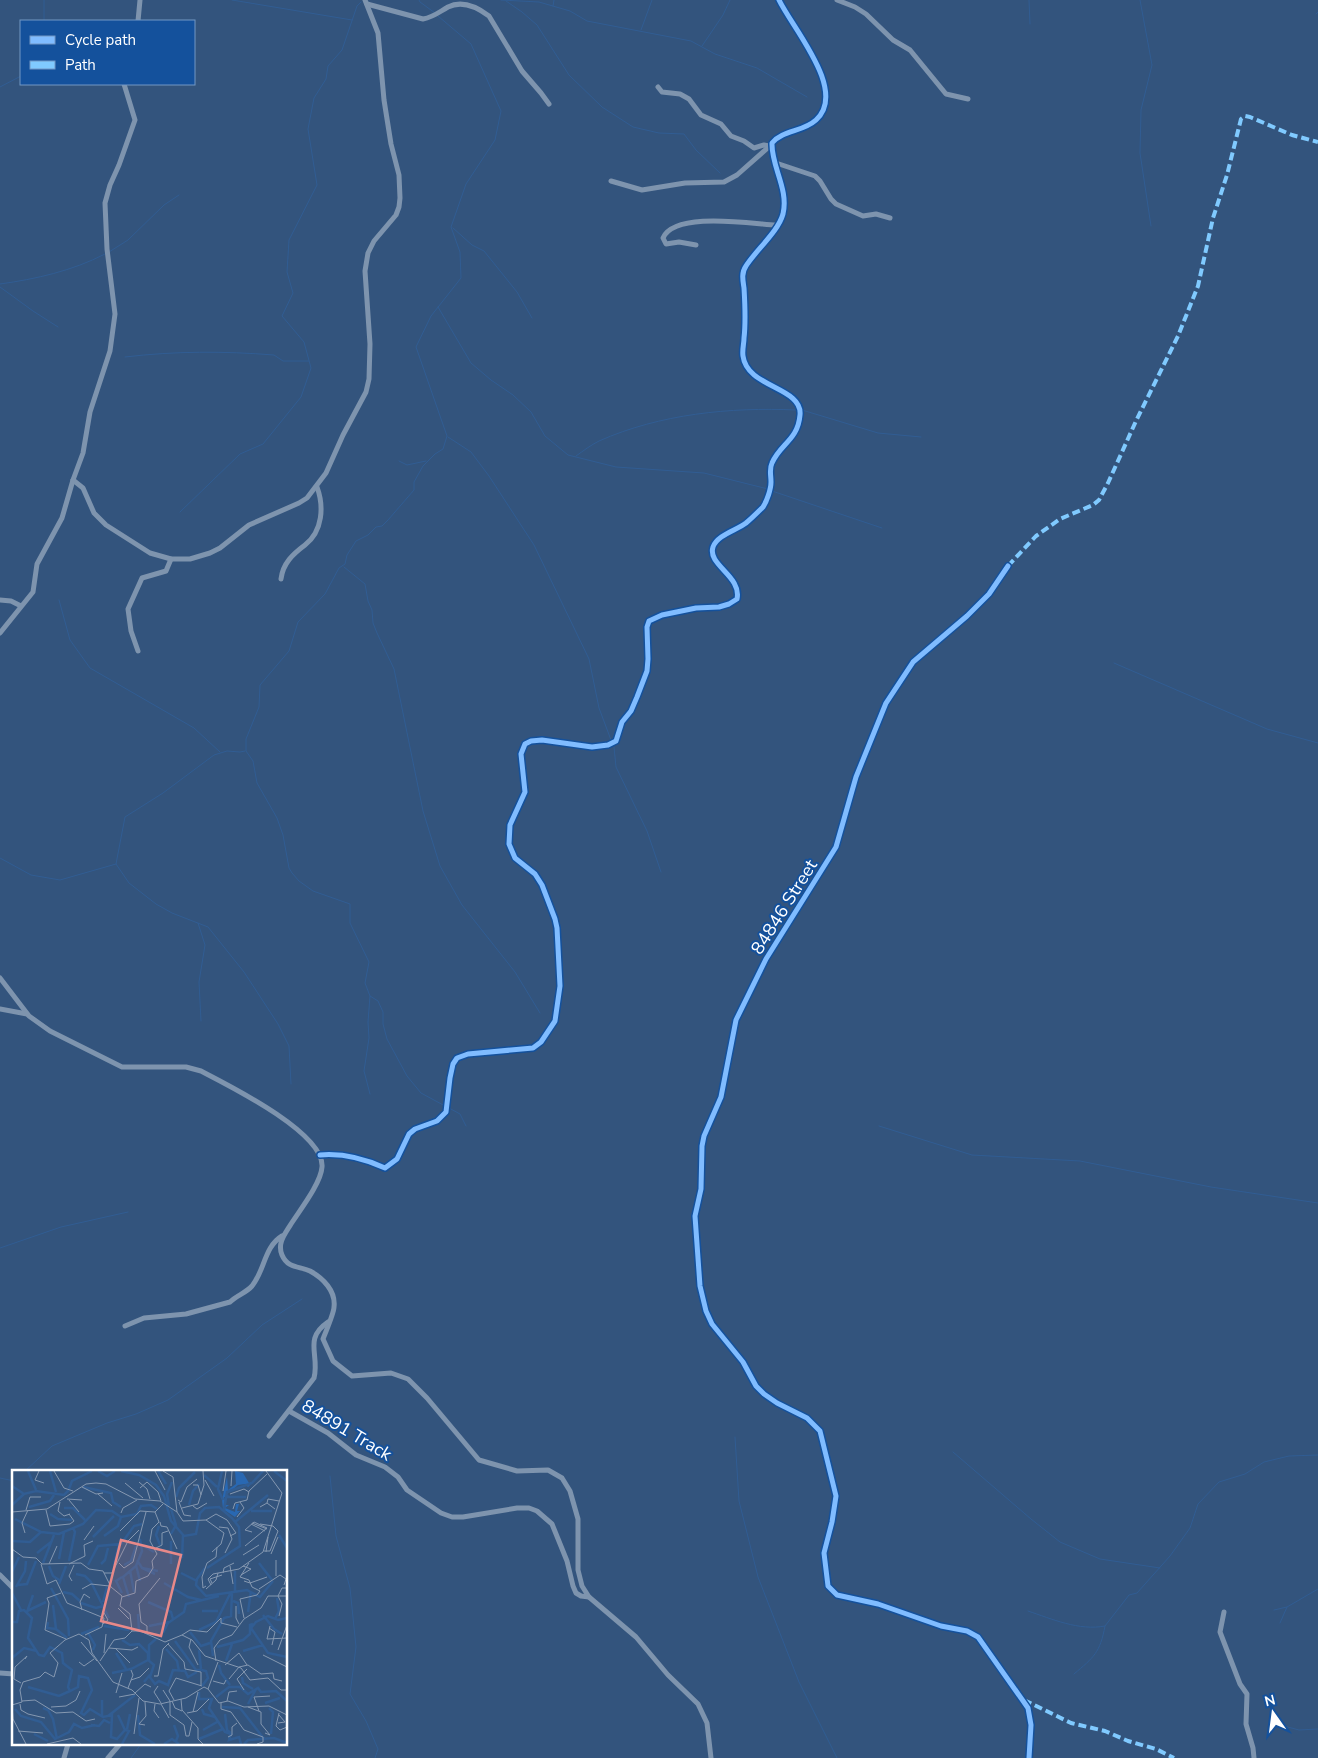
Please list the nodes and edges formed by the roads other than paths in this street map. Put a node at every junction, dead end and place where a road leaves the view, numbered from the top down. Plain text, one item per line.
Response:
1 (140, 0) edge
2 (779, 0) edge
3 (837, 0) edge
4 (366, 2) edge
5 (138, 20) edge
6 (124, 85) edge
7 (658, 87) dead end
8 (968, 99) dead end
9 (549, 104) dead end
10 (770, 146) junction
11 (776, 162) junction
12 (611, 181) dead end
13 (890, 218) dead end
14 (776, 226) junction
15 (696, 246) dead end
16 (73, 480) junction
17 (317, 486) junction
18 (171, 559) junction
19 (1008, 566) dead end
20 (281, 579) dead end
21 (0, 600) edge
22 (21, 606) junction
23 (0, 633) edge
24 (138, 651) dead end
25 (0, 978) edge
26 (0, 1009) edge
27 (27, 1014) junction
28 (320, 1156) junction
29 (285, 1234) junction
30 (328, 1322) junction
31 (125, 1326) dead end
32 (289, 1412) junction
33 (269, 1436) dead end
34 (0, 1574) edge
35 (12, 1587) edge
36 (589, 1597) junction
37 (1224, 1612) dead end
38 (118, 1746) edge
39 (108, 1758) edge
40 (711, 1758) edge
41 (1029, 1758) edge
42 (1254, 1758) edge

1 - 5 street
2 - 10 street
3 - 8 street
4 - 9 street
4 - 17 street
6 - 16 street
7 - 10 street
10 - 11 street
10 - 12 street
11 - 13 street
11 - 14 street
14 - 15 street
14 - 28 street
16 - 18 street
16 - 22 street
17 - 18 street
17 - 20 street
18 - 24 street
19 - 41 street, 84846 Street
21 - 22 street
22 - 23 street
25 - 27 street
26 - 27 street
27 - 28 street
28 - 29 street
29 - 30 street
29 - 31 street
30 - 32 street
30 - 36 street
32 - 33 street
32 - 36 street, 84891 Track
34 - 35 street
36 - 40 street
37 - 42 street
38 - 39 street

